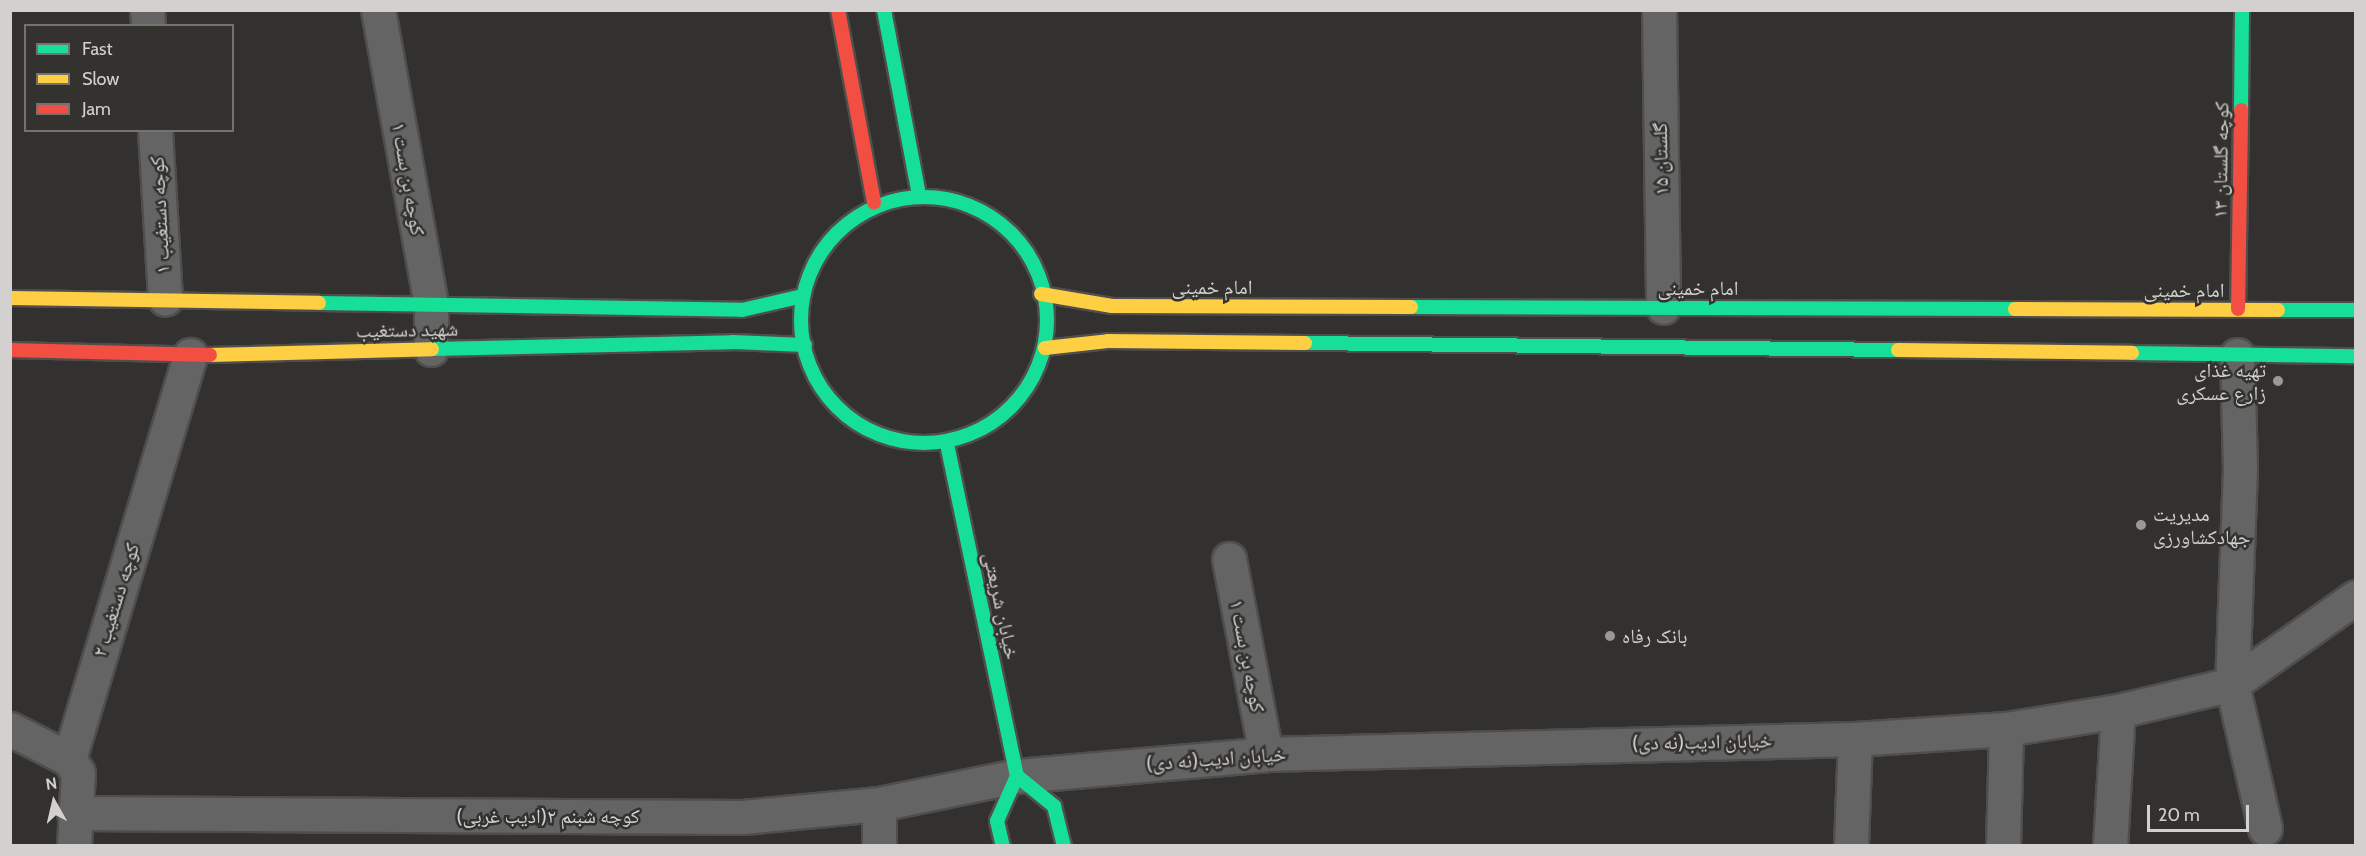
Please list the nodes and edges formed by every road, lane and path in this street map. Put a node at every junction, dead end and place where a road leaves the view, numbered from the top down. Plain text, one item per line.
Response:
1 (378, 10) edge
2 (838, 10) edge
3 (884, 10) edge
4 (1659, 10) edge
5 (2242, 10) edge
6 (155, 132) edge
7 (919, 195) junction
8 (874, 203) junction
9 (1041, 294) junction
10 (803, 296) junction
11 (10, 298) edge
12 (165, 299) junction
13 (431, 304) junction
14 (1663, 307) junction
15 (2238, 309) junction
16 (2355, 310) edge
17 (805, 345) junction
18 (1045, 348) junction
19 (431, 349) junction
20 (10, 350) edge
21 (190, 355) junction
22 (2237, 355) junction
23 (2355, 356) edge
24 (947, 444) junction
25 (1229, 559) dead end
26 (2355, 597) edge
27 (2232, 684) junction
28 (2118, 711) junction
29 (10, 729) edge
30 (2006, 729) junction
31 (1855, 738) junction
32 (1266, 754) junction
33 (69, 759) junction
34 (1017, 776) junction
35 (879, 804) junction
36 (74, 813) junction
37 (2265, 828) dead end
38 (74, 846) edge
39 (879, 846) edge
40 (1003, 846) edge
41 (1064, 846) edge
42 (1851, 846) edge
43 (2003, 846) edge
44 (2110, 846) edge

1 - 13 street, کوچه بن بست ۱
2 - 8 main road
3 - 7 main road
4 - 14 street, گلستان ۱۵
5 - 15 main road, کوچه گلستان ۱۳
6 - 12 street, کوچه دستغیب ۱
7 - 8 main road
7 - 9 main road
8 - 10 main road
9 - 14 main road, امام خمینی
9 - 18 main road
10 - 13 main road, شهید دستغیب
10 - 17 main road
11 - 12 main road, شهید دستغیب
12 - 13 main road, شهید دستغیب
13 - 19 street, کوچه بن بست ۱
14 - 15 main road, امام خمینی
15 - 16 main road, امام خمینی
17 - 19 main road, شهید دستغیب
17 - 24 main road
18 - 22 main road
18 - 24 main road
19 - 21 main road, شهید دستغیب
20 - 21 main road, شهید دستغیب
21 - 33 street, کوچه دستغیب ۲
22 - 23 main road
22 - 27 street
24 - 34 main road, خیابان شریعتی
25 - 32 street, کوچه بن بست ۱
26 - 27 street, خیابان ادیب(نه دی)
27 - 28 street, خیابان ادیب(نه دی)
27 - 37 street
28 - 30 street, خیابان ادیب(نه دی)
28 - 44 street
29 - 33 street
30 - 31 street, خیابان ادیب(نه دی)
30 - 43 street
31 - 32 street, خیابان ادیب(نه دی)
31 - 42 street
32 - 34 street, خیابان ادیب(نه دی)
33 - 36 street
34 - 35 street, کوچه شبنم ۲(ادیب غربی)
34 - 40 main road
34 - 41 main road
35 - 36 street, کوچه شبنم ۲(ادیب غربی)
35 - 39 street
36 - 38 street

